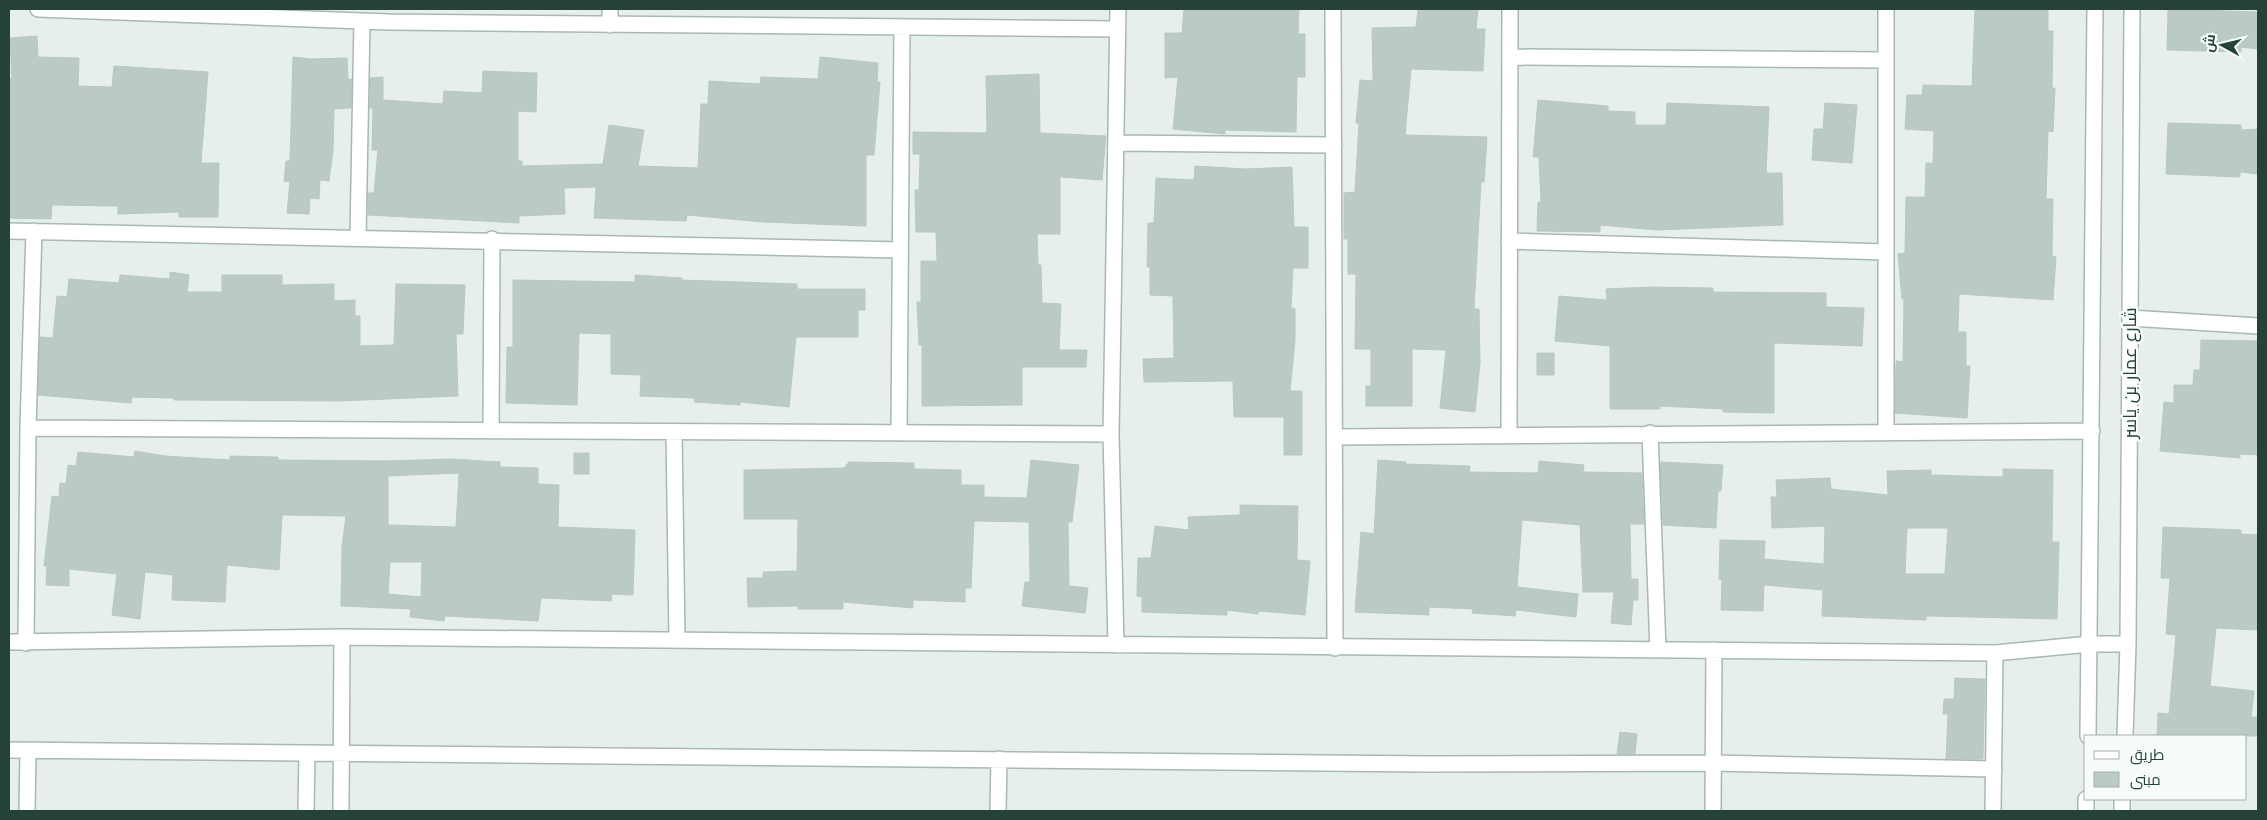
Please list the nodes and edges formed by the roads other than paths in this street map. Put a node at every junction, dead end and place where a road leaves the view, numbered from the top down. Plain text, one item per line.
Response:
1 (38, 9) edge
2 (610, 9) edge
3 (1118, 9) edge
4 (1333, 9) edge
5 (1510, 9) edge
6 (1886, 9) edge
7 (2095, 9) edge
8 (2132, 9) edge
9 (397, 15) edge
10 (362, 21) junction
11 (610, 25) junction
12 (902, 28) junction
13 (1117, 29) junction
14 (1510, 57) junction
15 (1886, 60) junction
16 (1116, 143) junction
17 (1334, 145) junction
18 (9, 231) edge
19 (34, 231) junction
20 (358, 238) junction
21 (492, 239) junction
22 (1509, 241) junction
23 (900, 250) junction
24 (1886, 252) junction
25 (2130, 318) junction
26 (2258, 326) edge
27 (28, 428) junction
28 (491, 431) junction
29 (2092, 431) junction
30 (674, 432) junction
31 (1886, 432) junction
32 (899, 433) junction
33 (1650, 433) junction
34 (1111, 434) junction
35 (1509, 435) junction
36 (1335, 437) junction
37 (342, 637) junction
38 (677, 639) junction
39 (9, 642) edge
40 (26, 643) junction
41 (2090, 644) junction
42 (2128, 644) junction
43 (1116, 645) junction
44 (1335, 648) junction
45 (1658, 650) junction
46 (1714, 650) junction
47 (1995, 653) junction
48 (2088, 735) edge
49 (2125, 735) edge
50 (9, 750) edge
51 (28, 750) junction
52 (306, 753) junction
53 (342, 753) junction
54 (999, 759) junction
55 (1713, 762) junction
56 (1994, 769) junction
57 (27, 811) edge
58 (306, 811) edge
59 (341, 811) edge
60 (998, 811) edge
61 (1713, 811) edge
62 (1993, 811) edge

1 - 10 street
2 - 11 street
3 - 13 street
4 - 17 street
5 - 14 street
6 - 15 street
7 - 29 street, شارع عمار بن ياسر
8 - 25 street, شارع عمار بن ياسر
9 - 10 street
9 - 11 street
10 - 20 street
11 - 12 street
12 - 13 street
12 - 23 street
13 - 16 street
14 - 15 street
14 - 22 street
15 - 24 street
16 - 17 street
16 - 34 street
17 - 36 street
18 - 19 street
19 - 20 street
19 - 27 street
20 - 21 street
21 - 23 street
21 - 28 street
22 - 24 street
22 - 35 street
23 - 32 street
24 - 31 street
25 - 26 street
25 - 42 street, شارع عمار بن ياسر
27 - 28 street
27 - 40 street
28 - 30 street
29 - 31 street
29 - 41 street, شارع عمار بن ياسر
30 - 32 street
30 - 38 street
31 - 33 street
32 - 34 street
33 - 35 street
33 - 45 street
34 - 43 street
35 - 36 street
36 - 44 street
37 - 38 street
37 - 40 street
37 - 53 street
38 - 43 street
39 - 40 street
41 - 42 street
41 - 47 street
41 - 48 street, شارع عمار بن ياسر
42 - 49 street, شارع عمار بن ياسر
43 - 44 street
44 - 45 street
45 - 46 street
46 - 47 street
46 - 55 street
47 - 56 street
50 - 51 street
51 - 52 street
51 - 57 street
52 - 53 street
52 - 58 street
53 - 54 street
53 - 59 street
54 - 55 street
54 - 60 street
55 - 56 street
55 - 61 street
56 - 62 street

